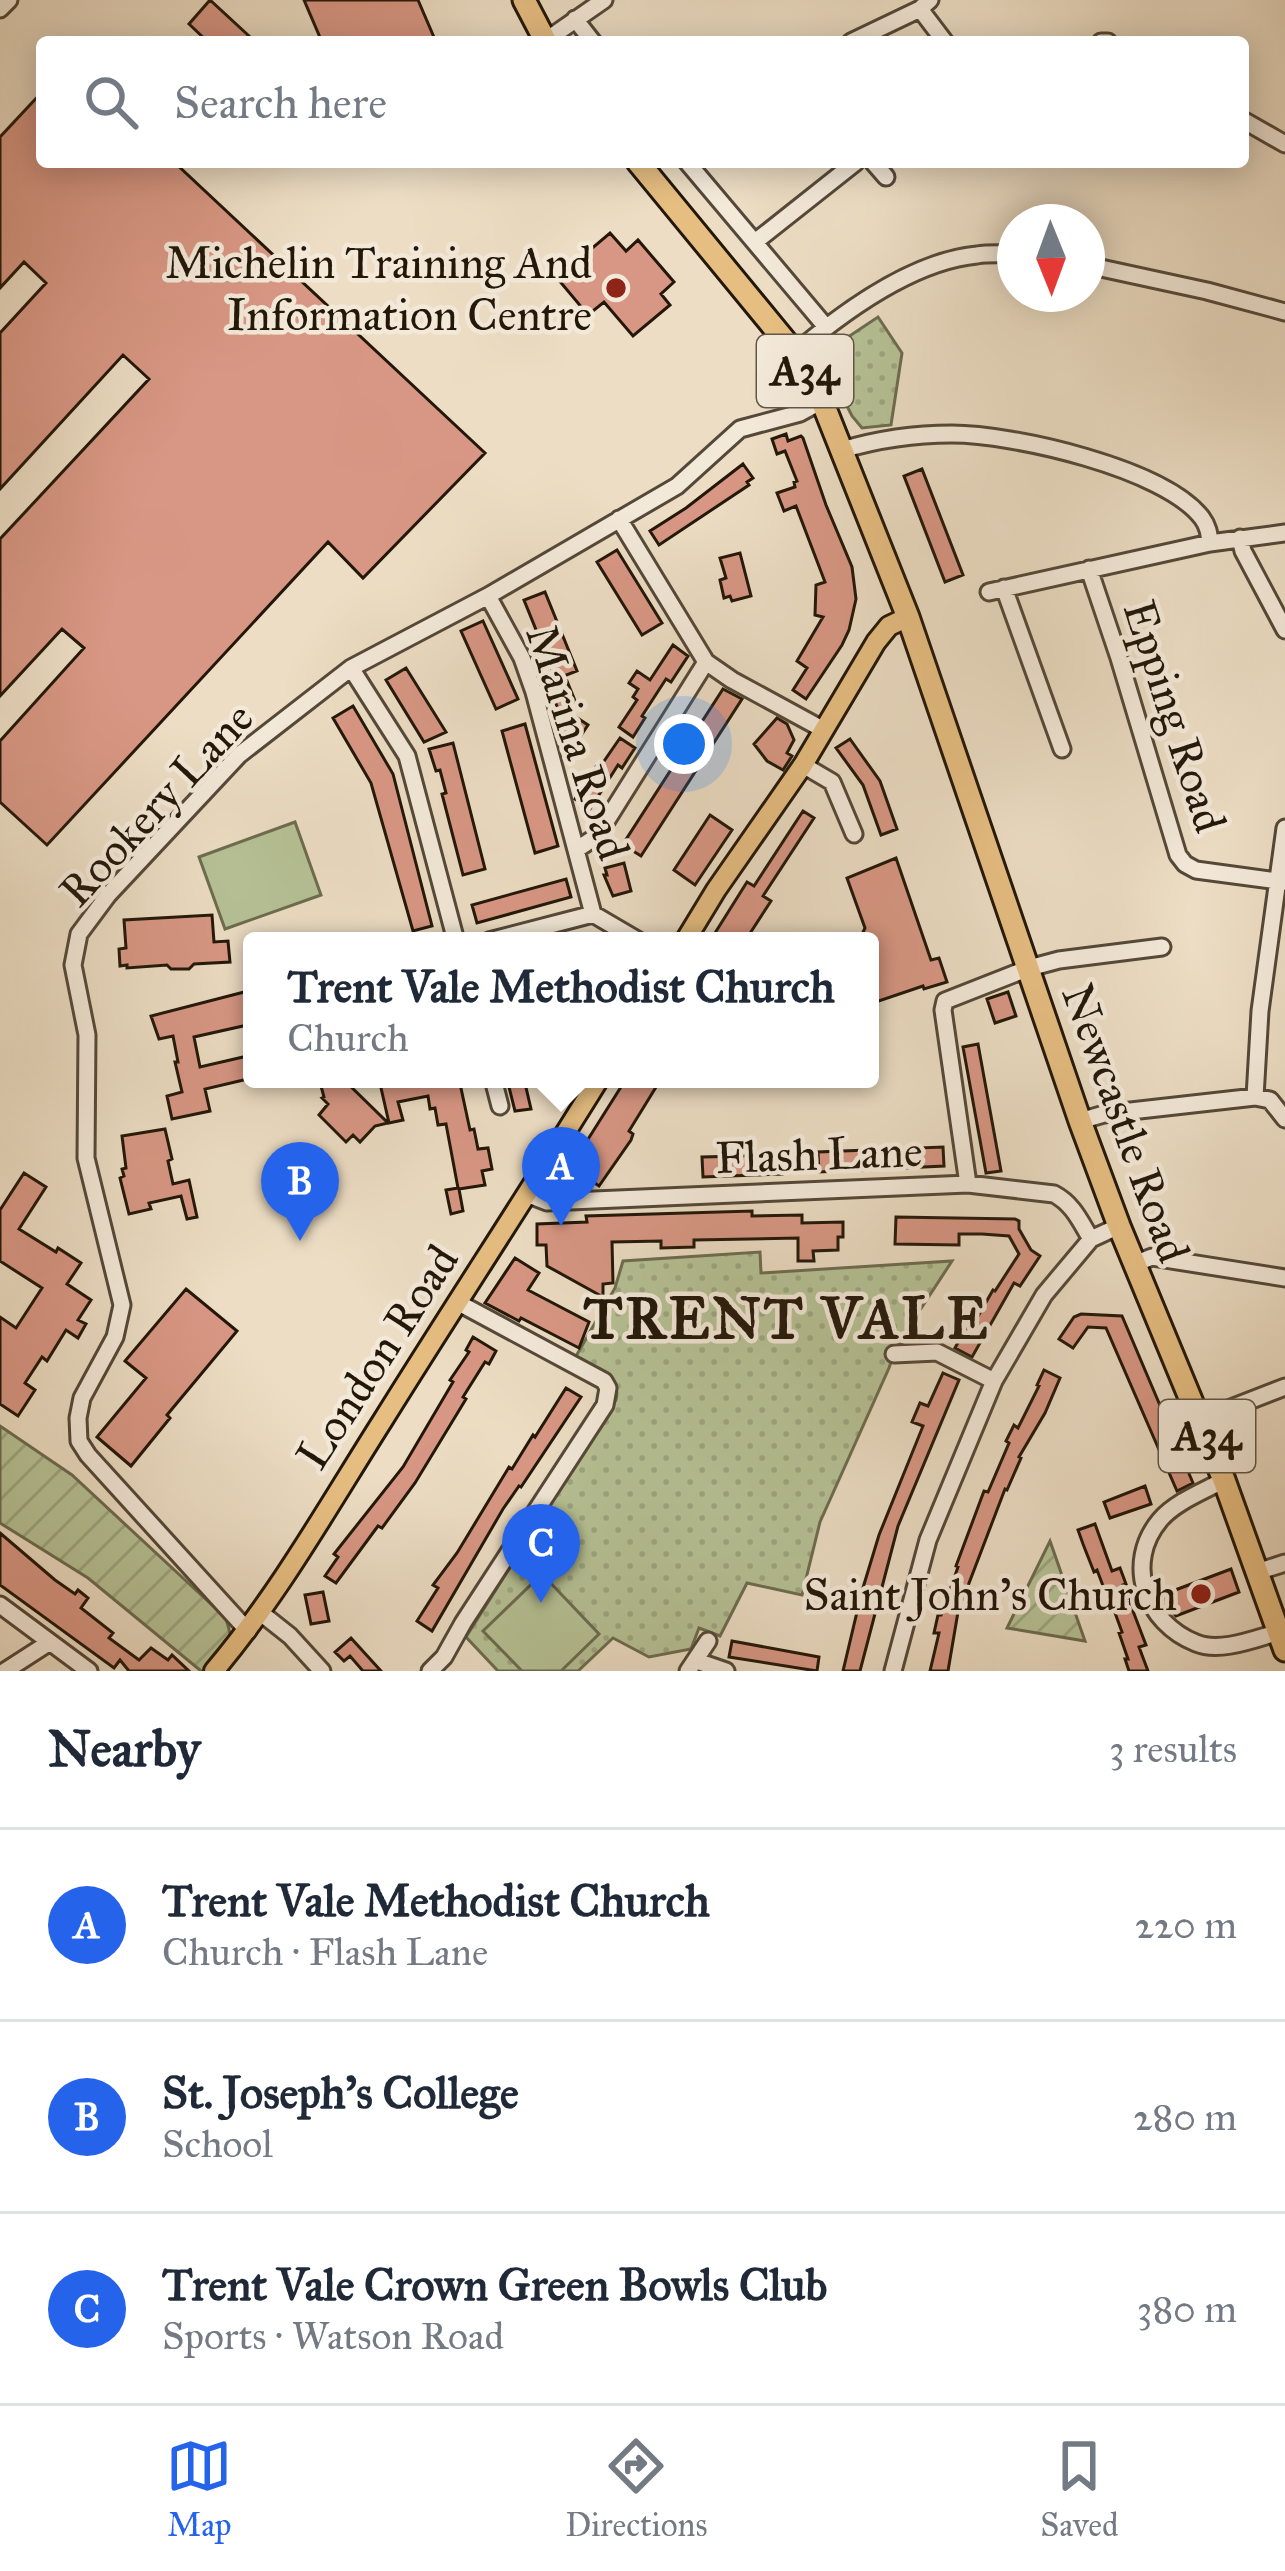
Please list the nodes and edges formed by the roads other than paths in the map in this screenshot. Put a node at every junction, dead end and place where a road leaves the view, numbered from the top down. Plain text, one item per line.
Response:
1 (9, 0) edge
2 (524, 0) edge
3 (604, 0) edge
4 (925, 4) edge
5 (0, 9) edge
6 (575, 19) junction
7 (543, 36) edge
8 (554, 36) edge
9 (588, 36) edge
10 (863, 36) edge
11 (942, 36) edge
12 (1249, 123) edge
13 (1285, 144) edge
14 (643, 168) edge
15 (692, 168) edge
16 (848, 168) edge
17 (878, 168) edge
18 (886, 177) dead end
19 (755, 242) junction
20 (997, 254) edge
21 (1105, 269) edge
22 (1285, 313) edge
23 (826, 327) junction
24 (795, 353) junction
25 (822, 401) junction
26 (842, 450) junction
27 (620, 519) junction
28 (1285, 533) edge
29 (1240, 538) junction
30 (1210, 543) junction
31 (1089, 568) junction
32 (488, 596) junction
33 (908, 617) junction
34 (1285, 630) edge
35 (706, 662) junction
36 (351, 668) junction
37 (824, 730) junction
38 (1062, 749) dead end
39 (802, 765) junction
40 (1285, 829) edge
41 (854, 835) dead end
42 (576, 850) junction
43 (1282, 881) edge
44 (593, 914) junction
45 (454, 932) edge
46 (524, 932) edge
47 (624, 932) edge
48 (690, 932) edge
49 (1162, 947) dead end
50 (1029, 968) junction
51 (495, 1088) edge
52 (594, 1088) edge
53 (1255, 1097) junction
54 (500, 1106) dead end
55 (1285, 1119) edge
56 (1079, 1121) junction
57 (968, 1184) junction
58 (529, 1195) junction
59 (1119, 1226) junction
60 (1091, 1239) junction
61 (1134, 1264) junction
62 (1285, 1278) edge
63 (457, 1302) junction
64 (894, 1354) dead end
65 (994, 1381) junction
66 (1285, 1387) edge
67 (1200, 1420) junction
68 (1224, 1480) junction
69 (1285, 1563) edge
70 (1257, 1572) junction
71 (0, 1605) edge
72 (261, 1613) junction
73 (248, 1631) junction
74 (708, 1641) dead end
75 (1282, 1641) edge
76 (50, 1642) junction
77 (692, 1666) edge
78 (5, 1671) edge
79 (89, 1671) edge
80 (214, 1671) edge
81 (322, 1671) edge
82 (430, 1671) edge
83 (726, 1671) edge
84 (893, 1671) edge

1 - 5 street
2 - 7 highway
3 - 6 street
4 - 10 street
4 - 11 street
6 - 8 street
6 - 9 street
12 - 13 street
14 - 24 highway, A34
15 - 19 street
16 - 19 street
17 - 18 street
19 - 23 street
20 - 23 street
21 - 22 street
23 - 24 street
24 - 25 highway, A34
25 - 26 highway, A34
25 - 27 street, Rookery Lane
26 - 30 street
26 - 33 highway, A34
27 - 32 street, Rookery Lane
27 - 35 street
28 - 29 street
29 - 30 street
29 - 34 street
30 - 31 street
31 - 38 street
31 - 43 street, Epping Road
32 - 36 street, Rookery Lane
32 - 42 street, Marina Road
33 - 37 main road
33 - 50 highway, Newcastle Road / A34
35 - 37 street
35 - 42 street
36 - 45 street
36 - 73 street, Rookery Lane
37 - 39 main road
39 - 41 street
39 - 48 main road
40 - 43 street
42 - 44 street, Marina Road
43 - 53 street
44 - 46 street
44 - 47 street
49 - 50 street
50 - 56 highway, Newcastle Road / A34
50 - 57 street
51 - 54 street
52 - 58 main road, London Road
53 - 55 street
53 - 56 street
56 - 59 highway, Newcastle Road / A34
57 - 58 street, Flash Lane
57 - 60 street, Flash Lane
58 - 63 main road, London Road
59 - 60 street
59 - 61 highway, Newcastle Road / A34
60 - 65 street
61 - 62 street
61 - 67 highway, Newcastle Road / A34
63 - 72 main road, London Road
63 - 82 street
64 - 65 street
65 - 84 street
66 - 67 street
67 - 68 highway, Newcastle Road / A34
68 - 70 highway, Newcastle Road / A34
68 - 75 street
69 - 70 street
70 - 75 highway, Newcastle Road / A34
71 - 76 street
72 - 73 main road, London Road
72 - 81 street
73 - 80 main road, London Road
74 - 77 street
76 - 78 street
76 - 79 street
77 - 83 street

